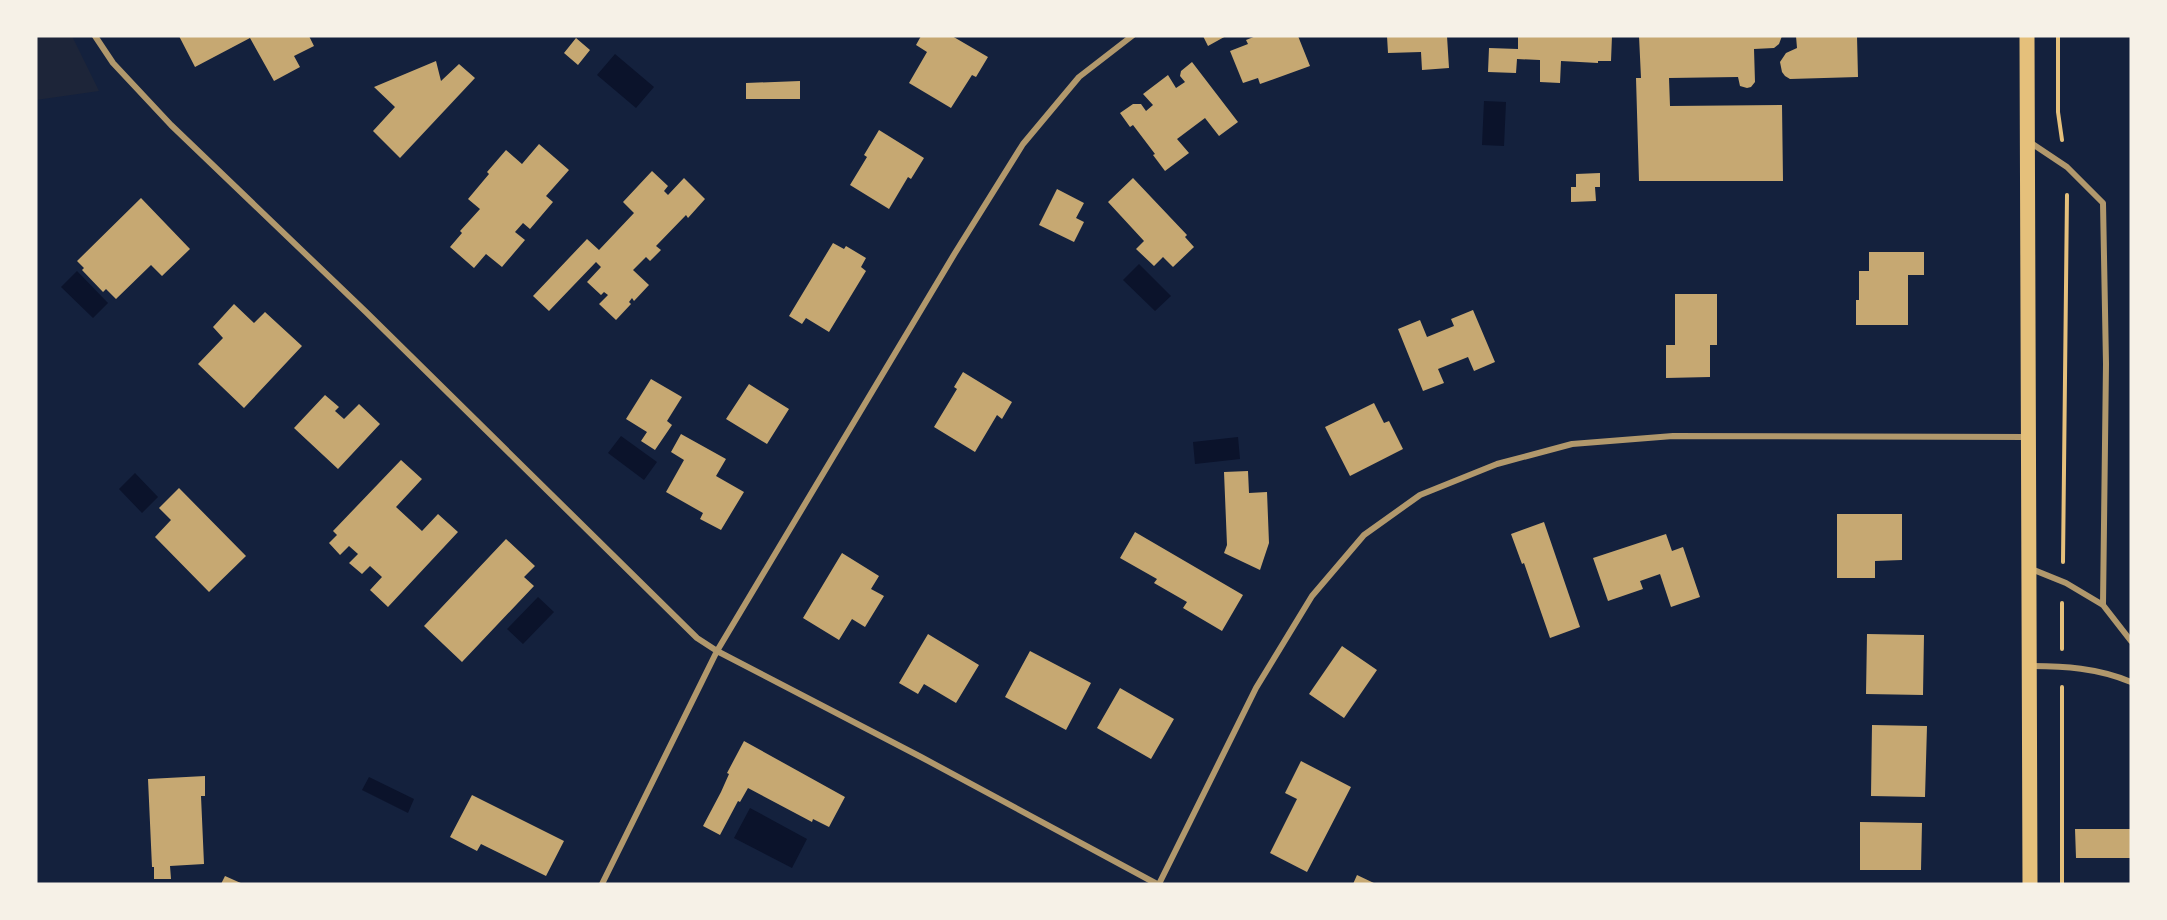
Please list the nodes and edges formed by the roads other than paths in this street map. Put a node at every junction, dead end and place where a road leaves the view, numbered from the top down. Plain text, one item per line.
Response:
1 (95, 36) edge
2 (1132, 36) edge
3 (2027, 36) edge
4 (2027, 140) junction
5 (2029, 437) junction
6 (2029, 568) junction
7 (2103, 605) junction
8 (2131, 641) edge
9 (717, 651) junction
10 (2028, 666) junction
11 (2131, 682) edge
12 (602, 884) edge
13 (1158, 884) edge
14 (2030, 884) edge

1 - 9 street
2 - 9 street
3 - 4 main road
4 - 5 main road
4 - 7 street
5 - 6 main road
5 - 13 street
6 - 7 street
6 - 10 main road
7 - 8 street
9 - 12 street
9 - 13 street
10 - 11 street
10 - 14 main road

